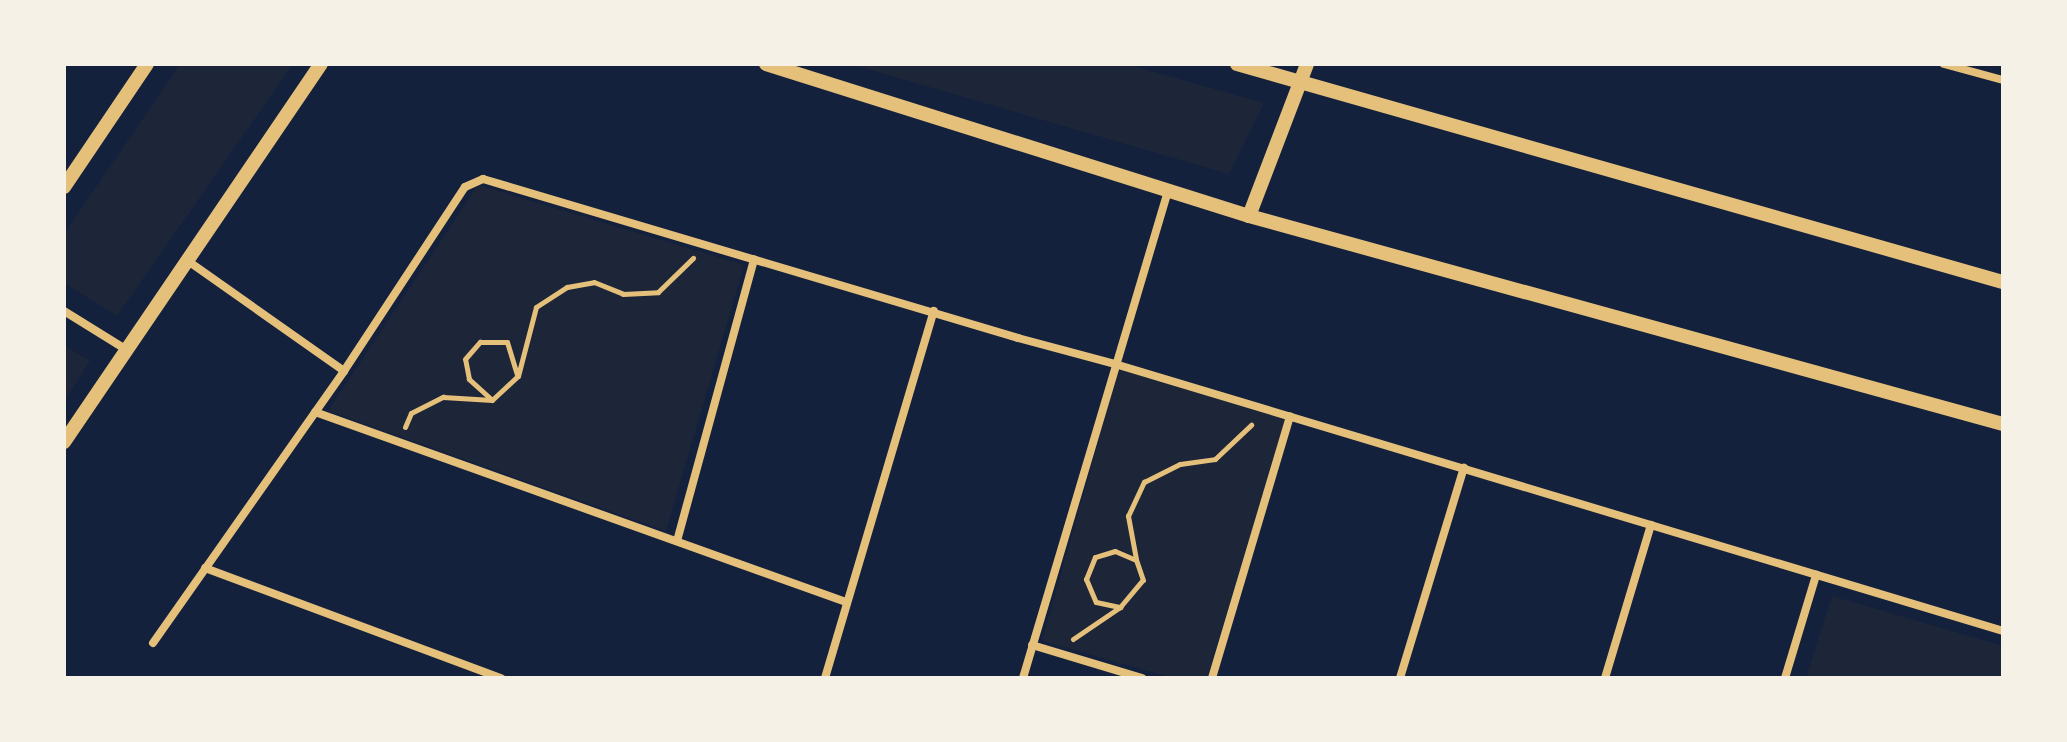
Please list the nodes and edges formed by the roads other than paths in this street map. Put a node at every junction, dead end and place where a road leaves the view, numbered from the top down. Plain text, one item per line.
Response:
1 (147, 64) edge
2 (321, 64) edge
3 (766, 64) edge
4 (1237, 64) edge
5 (1307, 64) edge
6 (1944, 64) edge
7 (2003, 80) edge
8 (1298, 83) junction
9 (64, 187) edge
10 (1168, 191) junction
11 (1249, 216) junction
12 (754, 259) junction
13 (188, 261) junction
14 (2003, 282) edge
15 (64, 311) edge
16 (934, 311) junction
17 (127, 350) junction
18 (1115, 364) junction
19 (344, 371) junction
20 (315, 412) junction
21 (1290, 416) junction
22 (2003, 424) edge
23 (64, 442) edge
24 (1464, 468) junction
25 (1651, 525) junction
26 (677, 541) junction
27 (205, 568) junction
28 (1816, 575) junction
29 (846, 602) junction
30 (2003, 631) edge
31 (153, 643) dead end
32 (1032, 645) junction
33 (501, 678) edge
34 (825, 678) edge
35 (1023, 678) edge
36 (1142, 678) edge
37 (1212, 678) edge
38 (1400, 678) edge
39 (1605, 678) edge
40 (1785, 678) edge

1 - 9 street
2 - 13 street
3 - 10 street
4 - 8 street
5 - 8 street
6 - 7 street
8 - 11 street
8 - 14 street
10 - 11 street
10 - 18 street
11 - 22 street
12 - 16 street
12 - 19 street
12 - 26 street
13 - 17 street
13 - 19 street
15 - 17 street
16 - 18 street
16 - 29 street
17 - 23 street
18 - 21 street
18 - 32 street
19 - 20 street
20 - 26 street
20 - 27 street
21 - 24 street
21 - 37 street
24 - 25 street
24 - 38 street
25 - 28 street
25 - 39 street
26 - 29 street
27 - 31 street
27 - 33 street
28 - 30 street
28 - 40 street
29 - 34 street
32 - 35 street
32 - 36 street

